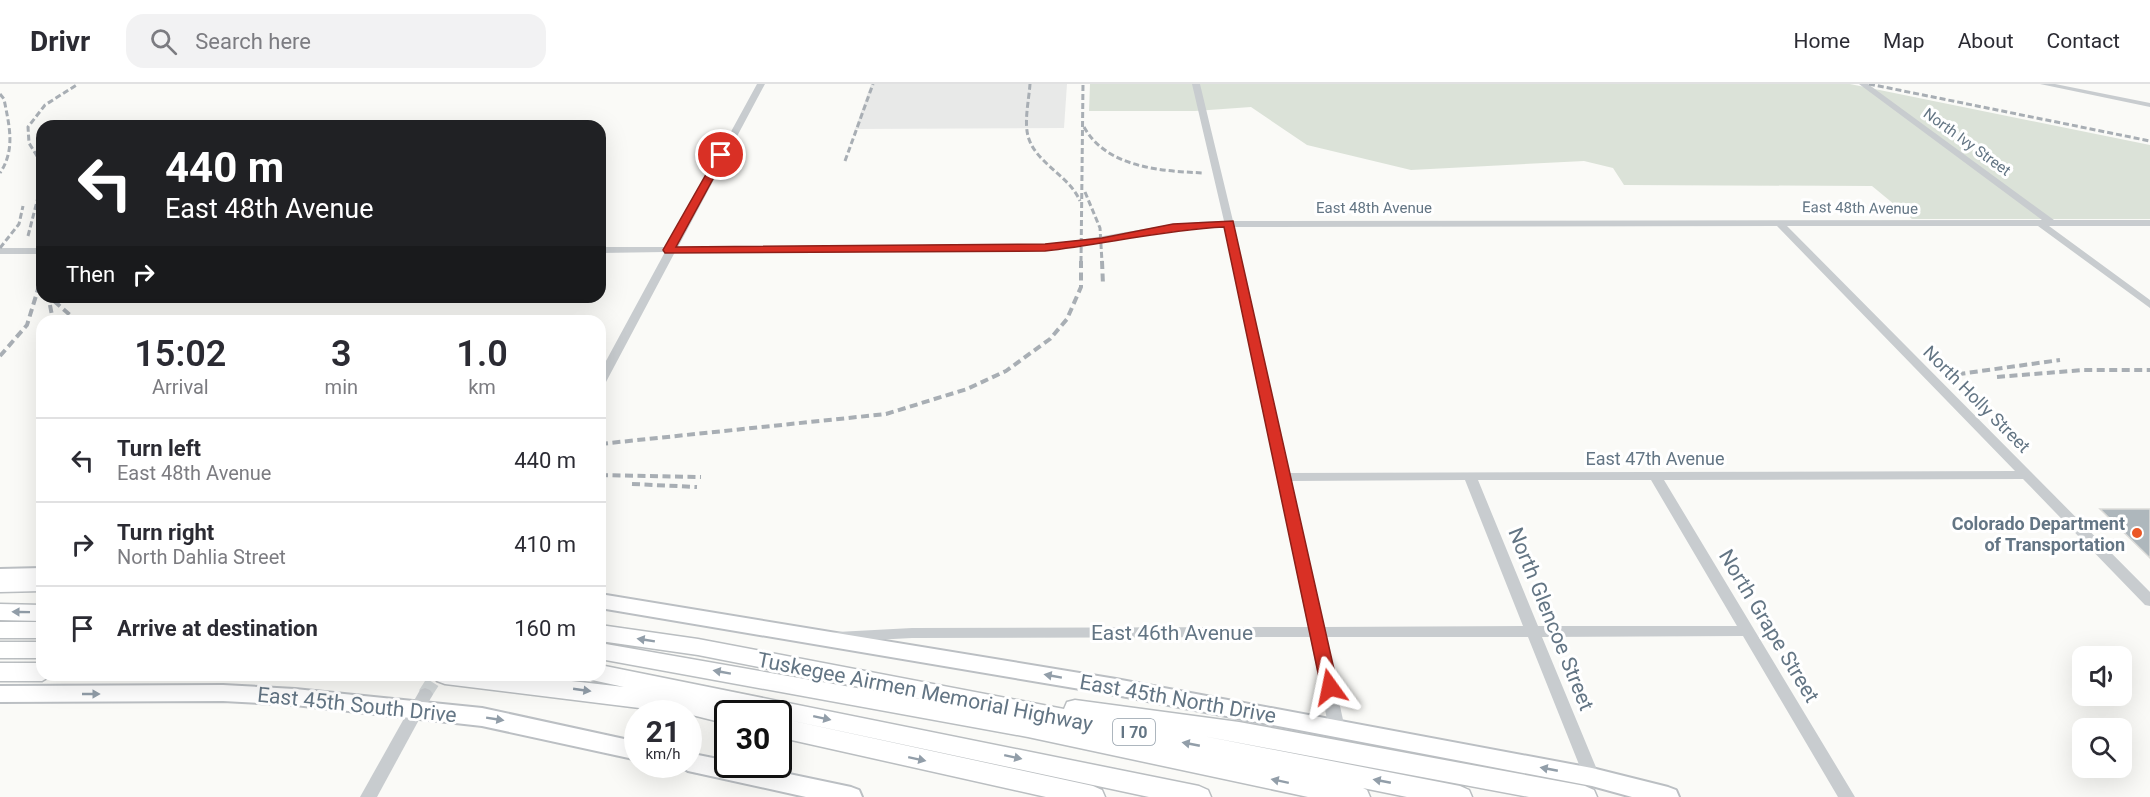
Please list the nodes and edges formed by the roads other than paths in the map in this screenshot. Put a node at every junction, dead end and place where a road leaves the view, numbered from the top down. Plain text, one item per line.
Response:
1 (760, 84) edge
2 (1196, 84) edge
3 (1863, 84) edge
4 (2044, 84) edge
5 (2150, 105) edge
6 (1778, 222) junction
7 (2150, 223) edge
8 (1229, 224) junction
9 (2041, 224) junction
10 (2052, 224) junction
11 (606, 250) edge
12 (669, 250) junction
13 (0, 251) edge
14 (36, 251) edge
15 (2150, 305) edge
16 (606, 371) edge
17 (2027, 475) junction
18 (1655, 476) junction
19 (1284, 477) junction
20 (1470, 477) junction
21 (36, 575) edge
22 (0, 576) edge
23 (36, 584) edge
24 (0, 585) edge
25 (2150, 601) edge
26 (606, 602) edge
27 (0, 612) edge
28 (36, 613) edge
29 (0, 630) edge
30 (36, 630) edge
31 (1748, 631) junction
32 (1318, 632) junction
33 (1533, 632) junction
34 (606, 634) edge
35 (828, 638) junction
36 (0, 650) edge
37 (36, 650) edge
38 (606, 652) edge
39 (807, 668) junction
40 (0, 672) edge
41 (36, 672) edge
42 (606, 675) edge
43 (506, 681) edge
44 (0, 694) edge
45 (421, 703) junction
46 (714, 712) edge
47 (1337, 729) junction
48 (792, 730) edge
49 (624, 748) edge
50 (702, 765) edge
51 (976, 772) junction
52 (1589, 787) edge
53 (368, 797) edge
54 (851, 797) edge
55 (1035, 797) edge
56 (1093, 797) edge
57 (1199, 797) edge
58 (1358, 797) edge
59 (1460, 797) edge
60 (1668, 797) edge
61 (1847, 797) edge

1 - 12 street
2 - 8 street
3 - 10 street, North Ivy Street
4 - 5 street
6 - 8 street, East 48th Avenue
6 - 9 street, East 48th Avenue
6 - 17 street, North Holly Street
7 - 10 street, East 48th Avenue
8 - 12 street, East 48th Avenue
8 - 19 street
9 - 10 street, East 48th Avenue
9 - 15 street
11 - 12 street, East 48th Avenue
12 - 16 street
13 - 14 street
17 - 18 street, East 47th Avenue
17 - 25 street, North Holly Street
18 - 20 street, East 47th Avenue
18 - 31 street, North Grape Street
19 - 20 street, East 47th Avenue
19 - 32 street
20 - 33 street, North Glencoe Street
21 - 22 main road
23 - 24 highway
26 - 35 main road, East 46th Avenue
28 -> 27 highway
29 - 30 highway
31 - 33 street, East 46th Avenue
31 - 61 street, North Grape Street
32 - 33 street, East 46th Avenue
32 - 35 street, East 46th Avenue
32 - 47 street
33 - 52 street, North Glencoe Street
39 -> 34 highway, Tuskegee Airmen Memorial Highway / I 70
47 -> 35 main road, East 45th North Drive
36 - 37 highway
58 -> 38 highway
39 - 52 highway
59 -> 39 highway, Tuskegee Airmen Memorial Highway / I 70
40 - 41 highway
42 -> 57 highway
43 -> 46 highway
44 -> 45 main road, East 45th South Drive
45 -> 49 main road, East 45th South Drive
45 - 53 street
52 -> 47 main road, East 45th North Drive
48 -> 51 highway
50 - 54 main road
51 - 55 highway
51 - 56 highway
52 - 60 main road, East 45th North Drive

